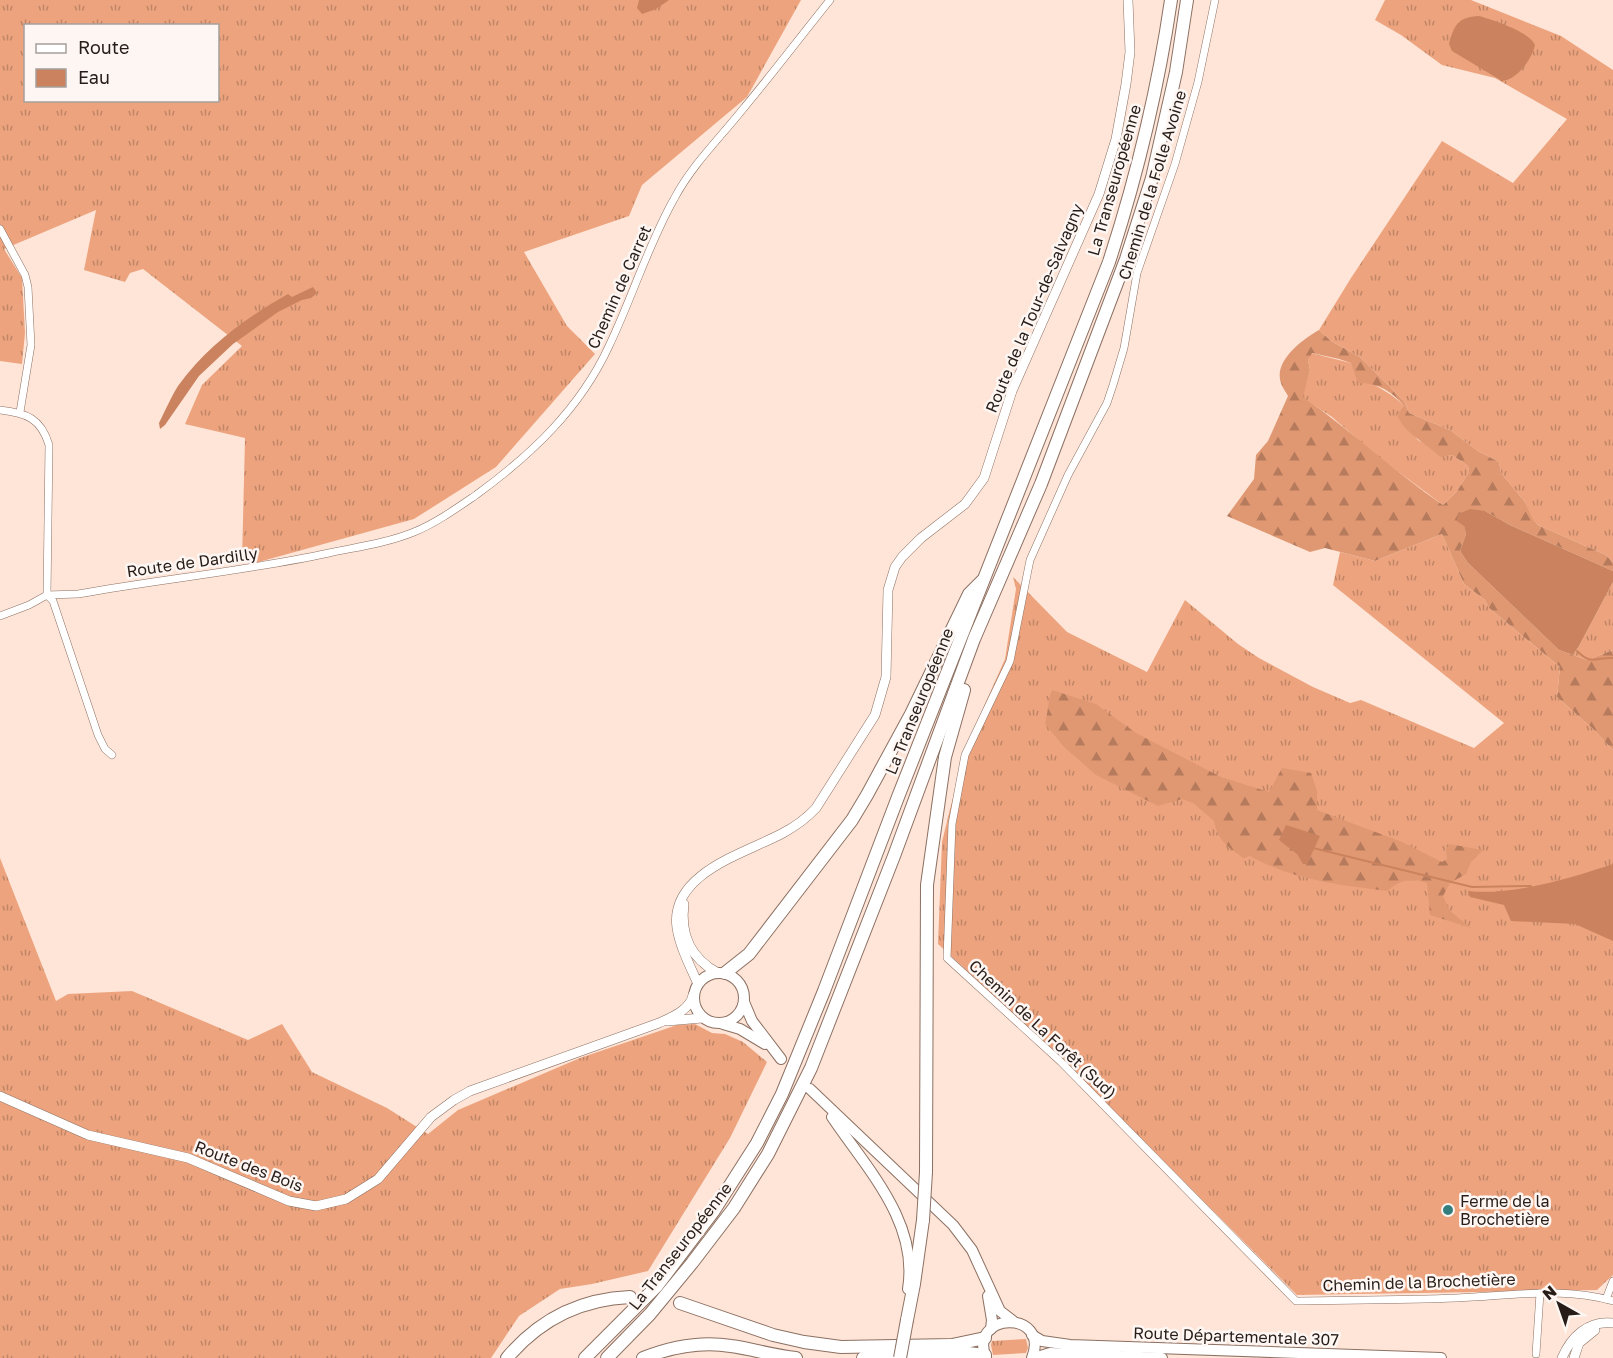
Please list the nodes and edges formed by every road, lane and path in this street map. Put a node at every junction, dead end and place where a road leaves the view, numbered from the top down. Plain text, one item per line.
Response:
1 (830, 0) edge
2 (1128, 0) edge
3 (1171, 0) edge
4 (1187, 0) edge
5 (1215, 0) edge
6 (0, 230) edge
7 (0, 410) edge
8 (20, 412) junction
9 (1068, 475) joint
10 (390, 539) joint
11 (986, 578) junction
12 (47, 595) junction
13 (0, 616) edge
14 (975, 639) junction
15 (112, 755) dead end
16 (685, 895) junction
17 (722, 973) junction
18 (698, 984) junction
19 (693, 995) junction
20 (744, 1002) junction
21 (702, 1018) junction
22 (659, 1023) junction
23 (723, 1024) junction
24 (772, 1050) junction
25 (781, 1059) dead end
26 (810, 1089) dead end
27 (0, 1096) edge
28 (820, 1099) junction
29 (985, 1278) junction
30 (1613, 1281) edge
31 (1540, 1293) junction
32 (630, 1297) dead end
33 (1296, 1300) joint
34 (1609, 1300) edge
35 (680, 1303) dead end
36 (904, 1320) junction
37 (1014, 1322) junction
38 (1613, 1324) edge
39 (988, 1334) junction
40 (1032, 1335) junction
41 (1536, 1354) dead end
42 (986, 1357) edge
43 (507, 1358) edge
44 (585, 1358) edge
45 (607, 1358) edge
46 (643, 1358) edge
47 (796, 1358) edge
48 (863, 1358) edge
49 (900, 1358) edge
50 (1033, 1358) edge
51 (1162, 1358) edge
52 (1441, 1358) edge
53 (1562, 1358) edge
54 (1574, 1358) edge

1 - 10 street, Chemin de Carret
2 - 16 street, Route de la Tour-de-Salvagny
3 - 11 highway, La Transeuropéenne
4 - 14 highway, La Transeuropéenne
5 - 9 street, Chemin de la Folle Avoine
6 - 8 street
7 - 8 street
8 - 12 street
9 - 33 street, Chemin de La Forêt (Sud)
10 - 12 street, Route de Dardilly
11 - 17 highway
11 - 44 highway, La Transeuropéenne
12 - 13 street, Route de Dardilly
12 - 15 street
14 - 36 highway, bridge
14 - 45 highway, La Transeuropéenne
16 - 17 street
16 - 18 street, Route de la Tour-de-Salvagny
17 - 18 main road
17 - 20 main road
18 - 19 main road
19 - 21 main road
19 - 22 street, Route des Bois
20 - 23 main road
20 - 24 main road
21 - 22 street, Route des Bois
21 - 23 main road
22 - 27 street, Route des Bois
23 - 24 main road
24 - 25 main road
26 - 28 main road
28 - 29 main road
28 - 36 main road
29 - 37 main road, Route Départementale 307
29 - 39 main road
30 - 34 street
31 - 33 street, Chemin de la Brochetière
31 - 34 street, Chemin de la Brochetière
31 - 41 street
32 - 43 highway
35 - 39 highway
36 - 49 highway, bridge
37 - 39 main road
37 - 40 main road, Route Départementale 307
38 - 53 street
38 - 54 street
39 - 42 main road
40 - 50 main road
40 - 52 main road, Route Départementale 307
42 - 48 highway
46 - 47 highway
50 - 51 main road, Route Départementale 307

